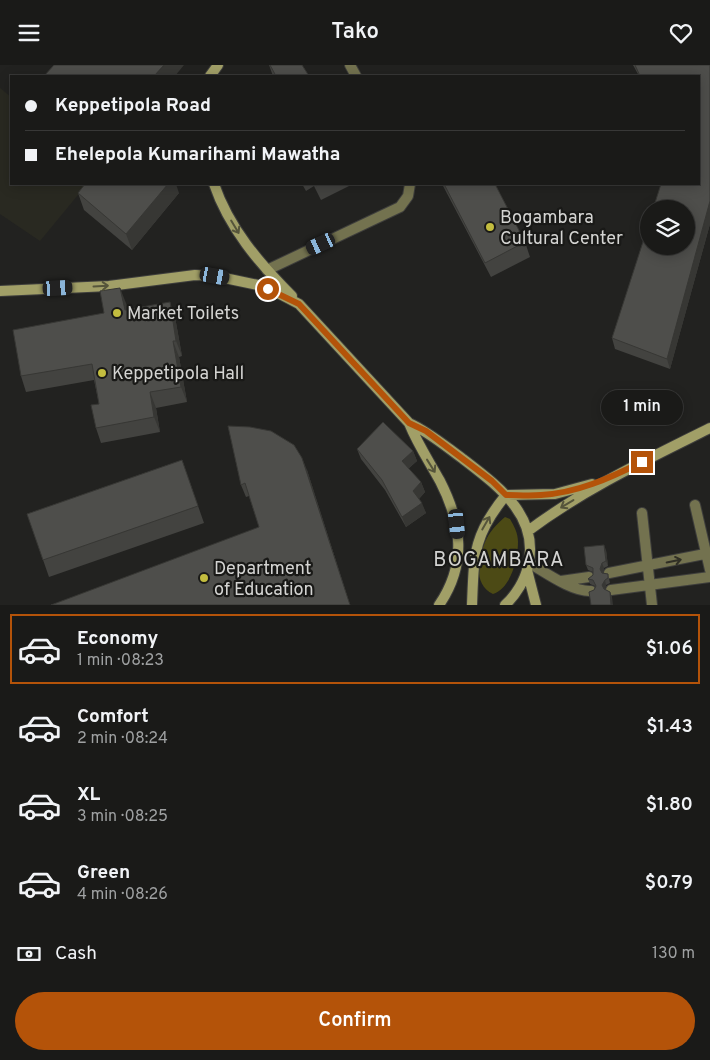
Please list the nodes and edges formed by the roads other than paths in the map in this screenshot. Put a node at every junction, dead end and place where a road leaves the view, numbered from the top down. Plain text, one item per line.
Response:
1 (214, 185) edge
2 (410, 185) edge
3 (267, 270) junction
4 (0, 291) edge
5 (299, 304) junction
6 (409, 423) junction
7 (710, 428) edge
8 (608, 479) junction
9 (506, 495) junction
10 (695, 505) dead end
11 (642, 513) dead end
12 (528, 531) junction
13 (708, 554) edge
14 (528, 567) junction
15 (647, 567) junction
16 (710, 570) edge
17 (609, 573) edge
18 (589, 577) edge
19 (710, 577) edge
20 (560, 581) junction
21 (650, 585) junction
22 (611, 590) edge
23 (591, 591) edge
24 (439, 605) edge
25 (472, 605) edge
26 (505, 605) edge
27 (536, 605) edge
28 (652, 605) edge

1 -> 3 main road
2 - 3 lane
3 - 5 main road
4 -> 5 main road
5 - 6 main road
6 - 9 main road
6 -> 24 main road
7 - 8 main road
8 - 9 main road
8 -> 12 main road
9 - 12 main road
25 -> 9 main road
10 - 13 lane
11 - 15 lane
12 - 14 main road
15 -> 13 lane
13 - 16 lane
14 - 20 lane
14 - 26 main road
14 - 27 main road
15 - 17 lane
15 - 21 lane
18 - 20 lane
19 - 21 lane
20 - 23 lane
21 - 22 lane
21 - 28 lane

